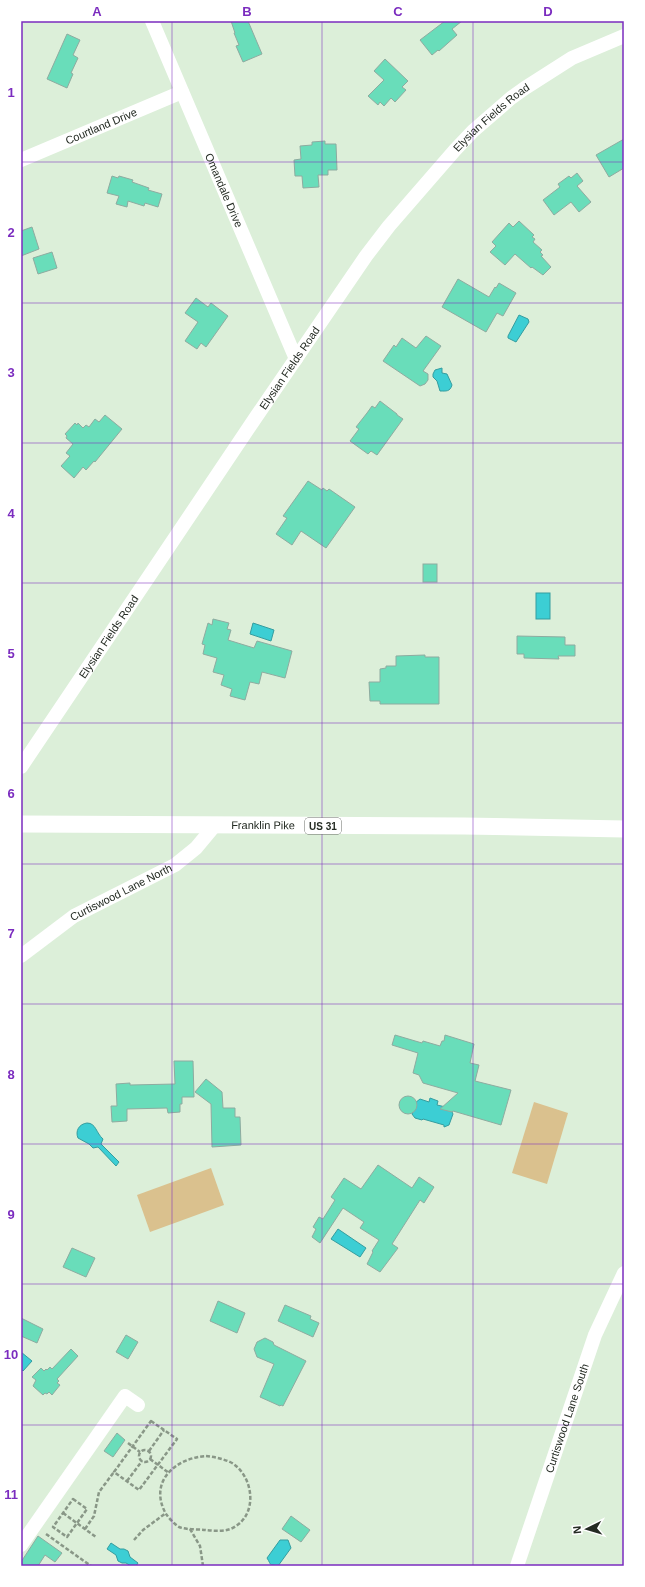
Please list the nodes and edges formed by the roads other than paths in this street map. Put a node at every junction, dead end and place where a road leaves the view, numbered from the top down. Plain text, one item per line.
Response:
1 (152, 21) edge
2 (624, 36) edge
3 (182, 92) junction
4 (21, 160) edge
5 (296, 359) junction
6 (21, 767) edge
7 (21, 824) edge
8 (216, 824) junction
9 (624, 829) edge
10 (21, 956) edge
11 (624, 1273) edge
12 (138, 1405) dead end
13 (21, 1545) edge
14 (517, 1566) edge

1 - 3 street, Omandale Drive
2 - 5 street, Elysian Fields Road
3 - 4 street, Courtland Drive
3 - 5 street, Omandale Drive
5 - 6 street, Elysian Fields Road
7 - 8 main road, Franklin Pike / US 31
8 - 9 main road, Franklin Pike / US 31
8 - 10 street, Curtiswood Lane North
11 - 14 street, Curtiswood Lane South
12 - 13 street

